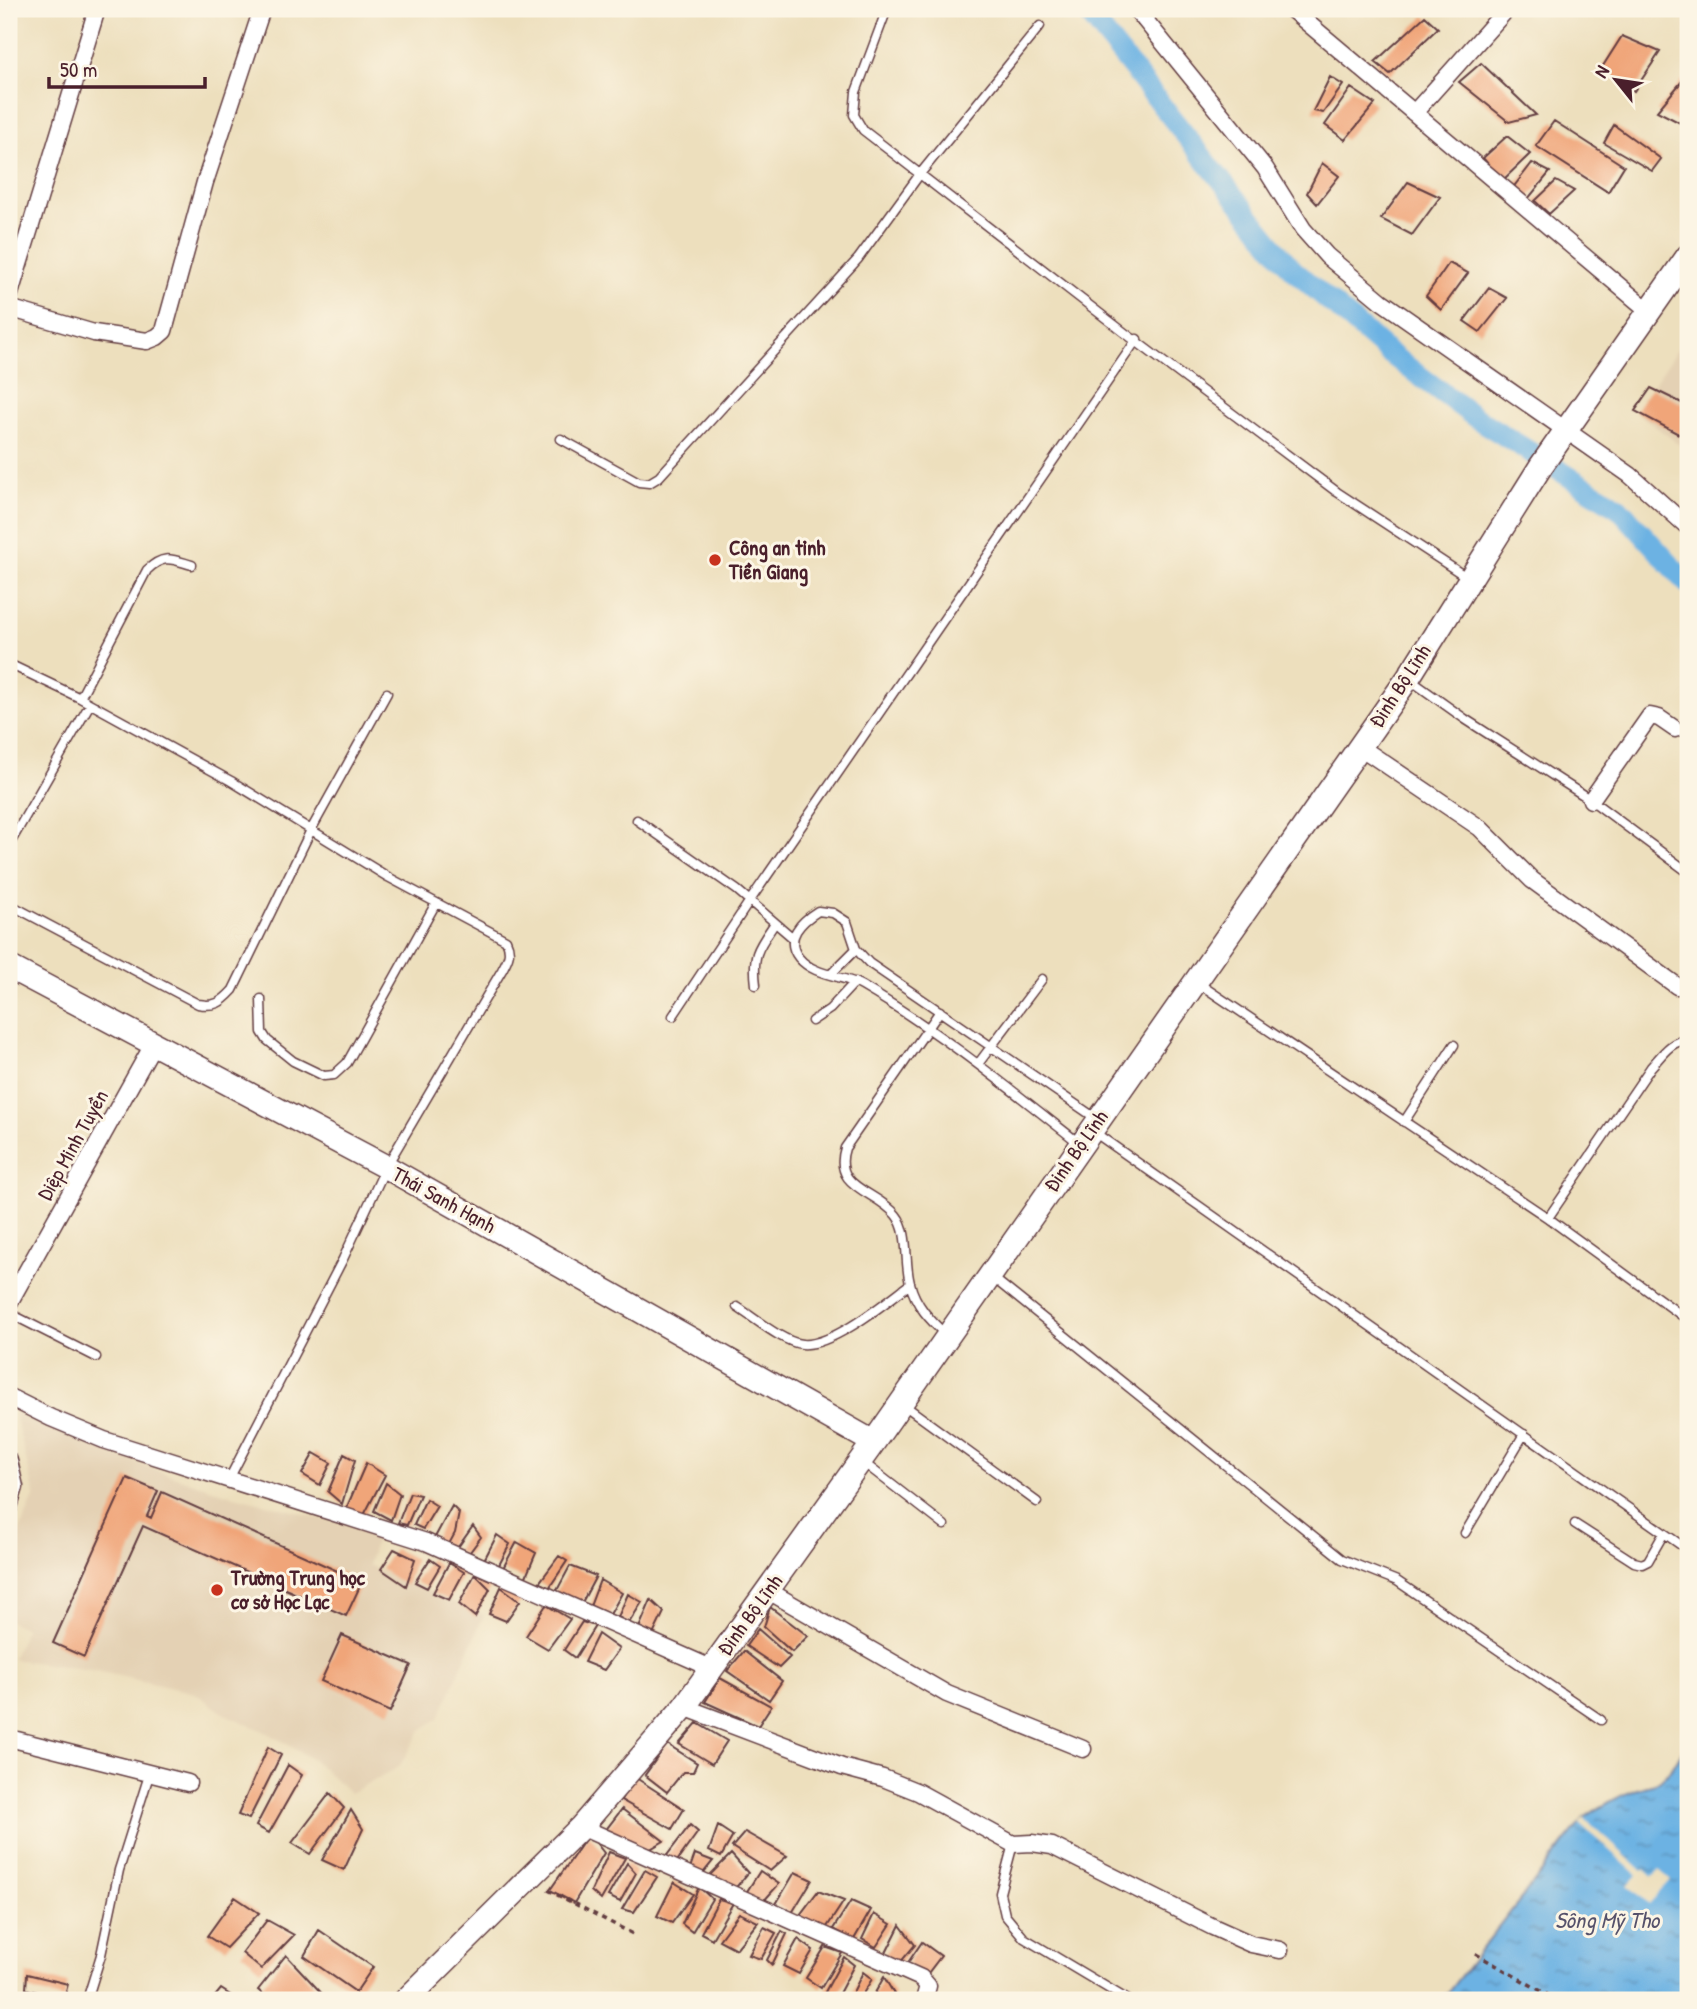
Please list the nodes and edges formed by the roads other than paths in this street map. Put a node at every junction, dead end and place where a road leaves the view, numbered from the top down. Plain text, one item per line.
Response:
1 (97, 9) edge
2 (262, 9) edge
3 (887, 9) edge
4 (1136, 9) edge
5 (1291, 9) edge
6 (1507, 9) edge
7 (1040, 26) dead end
8 (1414, 113) junction
9 (920, 174) junction
10 (1688, 256) edge
11 (9, 297) edge
12 (9, 308) edge
13 (1649, 311) junction
14 (1137, 339) junction
15 (1563, 435) junction
16 (561, 439) dead end
17 (1688, 527) edge
18 (192, 565) dead end
19 (1468, 579) junction
20 (9, 664) edge
21 (1408, 678) junction
22 (387, 693) dead end
23 (80, 698) junction
24 (90, 704) junction
25 (1675, 729) dead end
26 (1360, 747) junction
27 (1591, 800) junction
28 (637, 820) dead end
29 (311, 830) junction
30 (9, 845) edge
31 (1688, 872) edge
32 (436, 902) junction
33 (748, 902) junction
34 (9, 904) edge
35 (775, 923) junction
36 (793, 938) junction
37 (856, 948) junction
38 (9, 967) edge
39 (831, 974) junction
40 (1042, 979) dead end
41 (855, 982) junction
42 (1196, 982) junction
43 (756, 985) dead end
44 (1677, 986) dead end
45 (261, 999) dead end
46 (940, 1011) junction
47 (673, 1016) dead end
48 (812, 1021) dead end
49 (928, 1028) junction
50 (1688, 1040) edge
51 (154, 1043) junction
52 (1454, 1045) dead end
53 (990, 1046) junction
54 (978, 1064) junction
55 (1404, 1122) junction
56 (1090, 1131) junction
57 (386, 1167) junction
58 (1548, 1218) junction
59 (990, 1276) junction
60 (910, 1284) junction
61 (9, 1303) edge
62 (737, 1307) dead end
63 (9, 1313) edge
64 (1688, 1320) edge
65 (947, 1336) junction
66 (96, 1357) dead end
67 (9, 1397) edge
68 (901, 1402) junction
69 (1524, 1434) junction
70 (867, 1451) junction
71 (9, 1461) edge
72 (228, 1481) junction
73 (1037, 1502) dead end
74 (9, 1507) edge
75 (1575, 1524) dead end
76 (944, 1525) dead end
77 (1465, 1533) dead end
78 (1664, 1533) junction
79 (1688, 1550) edge
80 (767, 1590) junction
81 (711, 1668) junction
82 (684, 1707) junction
83 (1601, 1720) dead end
84 (9, 1738) edge
85 (1083, 1749) dead end
86 (150, 1772) junction
87 (188, 1783) dead end
88 (581, 1827) junction
89 (1013, 1844) junction
90 (1280, 1950) dead end
91 (87, 2000) edge
92 (406, 2000) edge
93 (924, 2000) edge
94 (1128, 2000) edge

1 - 11 street
2 - 12 street
3 - 9 lane
4 - 15 street
5 - 8 street
6 - 8 street
7 - 9 lane
8 - 13 street
9 - 14 lane
9 - 16 lane
10 - 13 main road, Đinh Bộ Lĩnh
13 - 15 main road, Đinh Bộ Lĩnh
14 - 19 lane
14 - 33 lane
15 - 17 street
15 - 19 main road, Đinh Bộ Lĩnh
18 - 23 lane
19 - 21 main road, Đinh Bộ Lĩnh
20 - 23 lane
21 - 26 main road, Đinh Bộ Lĩnh
21 - 27 lane
22 - 29 lane
23 - 24 lane
24 - 29 lane
24 - 30 lane
25 - 27 street
26 - 42 main road, Đinh Bộ Lĩnh
26 - 44 street
27 - 31 lane
28 - 33 lane
29 - 32 lane
29 - 34 lane
32 - 45 lane
32 - 57 lane
33 - 35 lane
33 - 47 lane
35 - 36 lane
35 - 43 lane
36 - 37 lane
36 - 39 lane
37 - 39 lane
37 - 46 lane
38 - 51 main road, Thái Sanh Hạnh
39 - 41 lane
40 - 53 lane
41 - 48 lane
41 - 49 lane
42 - 55 lane
42 - 56 main road, Đinh Bộ Lĩnh
46 - 49 lane
46 - 53 lane
49 - 54 lane
49 - 60 lane
50 - 58 lane
51 - 57 main road, Thái Sanh Hạnh
51 - 61 street, Diệp Minh Tuyền
52 - 55 lane
53 - 54 lane
53 - 56 lane
54 - 56 lane
55 - 58 lane
56 - 59 main road, Đinh Bộ Lĩnh
56 - 69 lane
57 - 70 main road, Thái Sanh Hạnh
57 - 72 lane
58 - 64 lane
59 - 65 main road, Đinh Bộ Lĩnh
59 - 83 lane
60 - 62 lane
60 - 65 lane
63 - 66 lane
65 - 68 main road, Đinh Bộ Lĩnh
67 - 72 street
68 - 70 main road, Đinh Bộ Lĩnh
68 - 73 lane
69 - 77 lane
69 - 78 lane
70 - 76 lane
70 - 80 main road, Đinh Bộ Lĩnh
71 - 74 street
72 - 81 street
75 - 78 lane
78 - 79 lane
80 - 81 main road, Đinh Bộ Lĩnh
80 - 85 street
81 - 82 main road, Đinh Bộ Lĩnh
82 - 88 main road, Đinh Bộ Lĩnh
82 - 89 street
84 - 86 street
86 - 87 street
86 - 91 lane
88 - 92 main road, Đinh Bộ Lĩnh
88 - 93 street
89 - 90 street
89 - 94 lane

